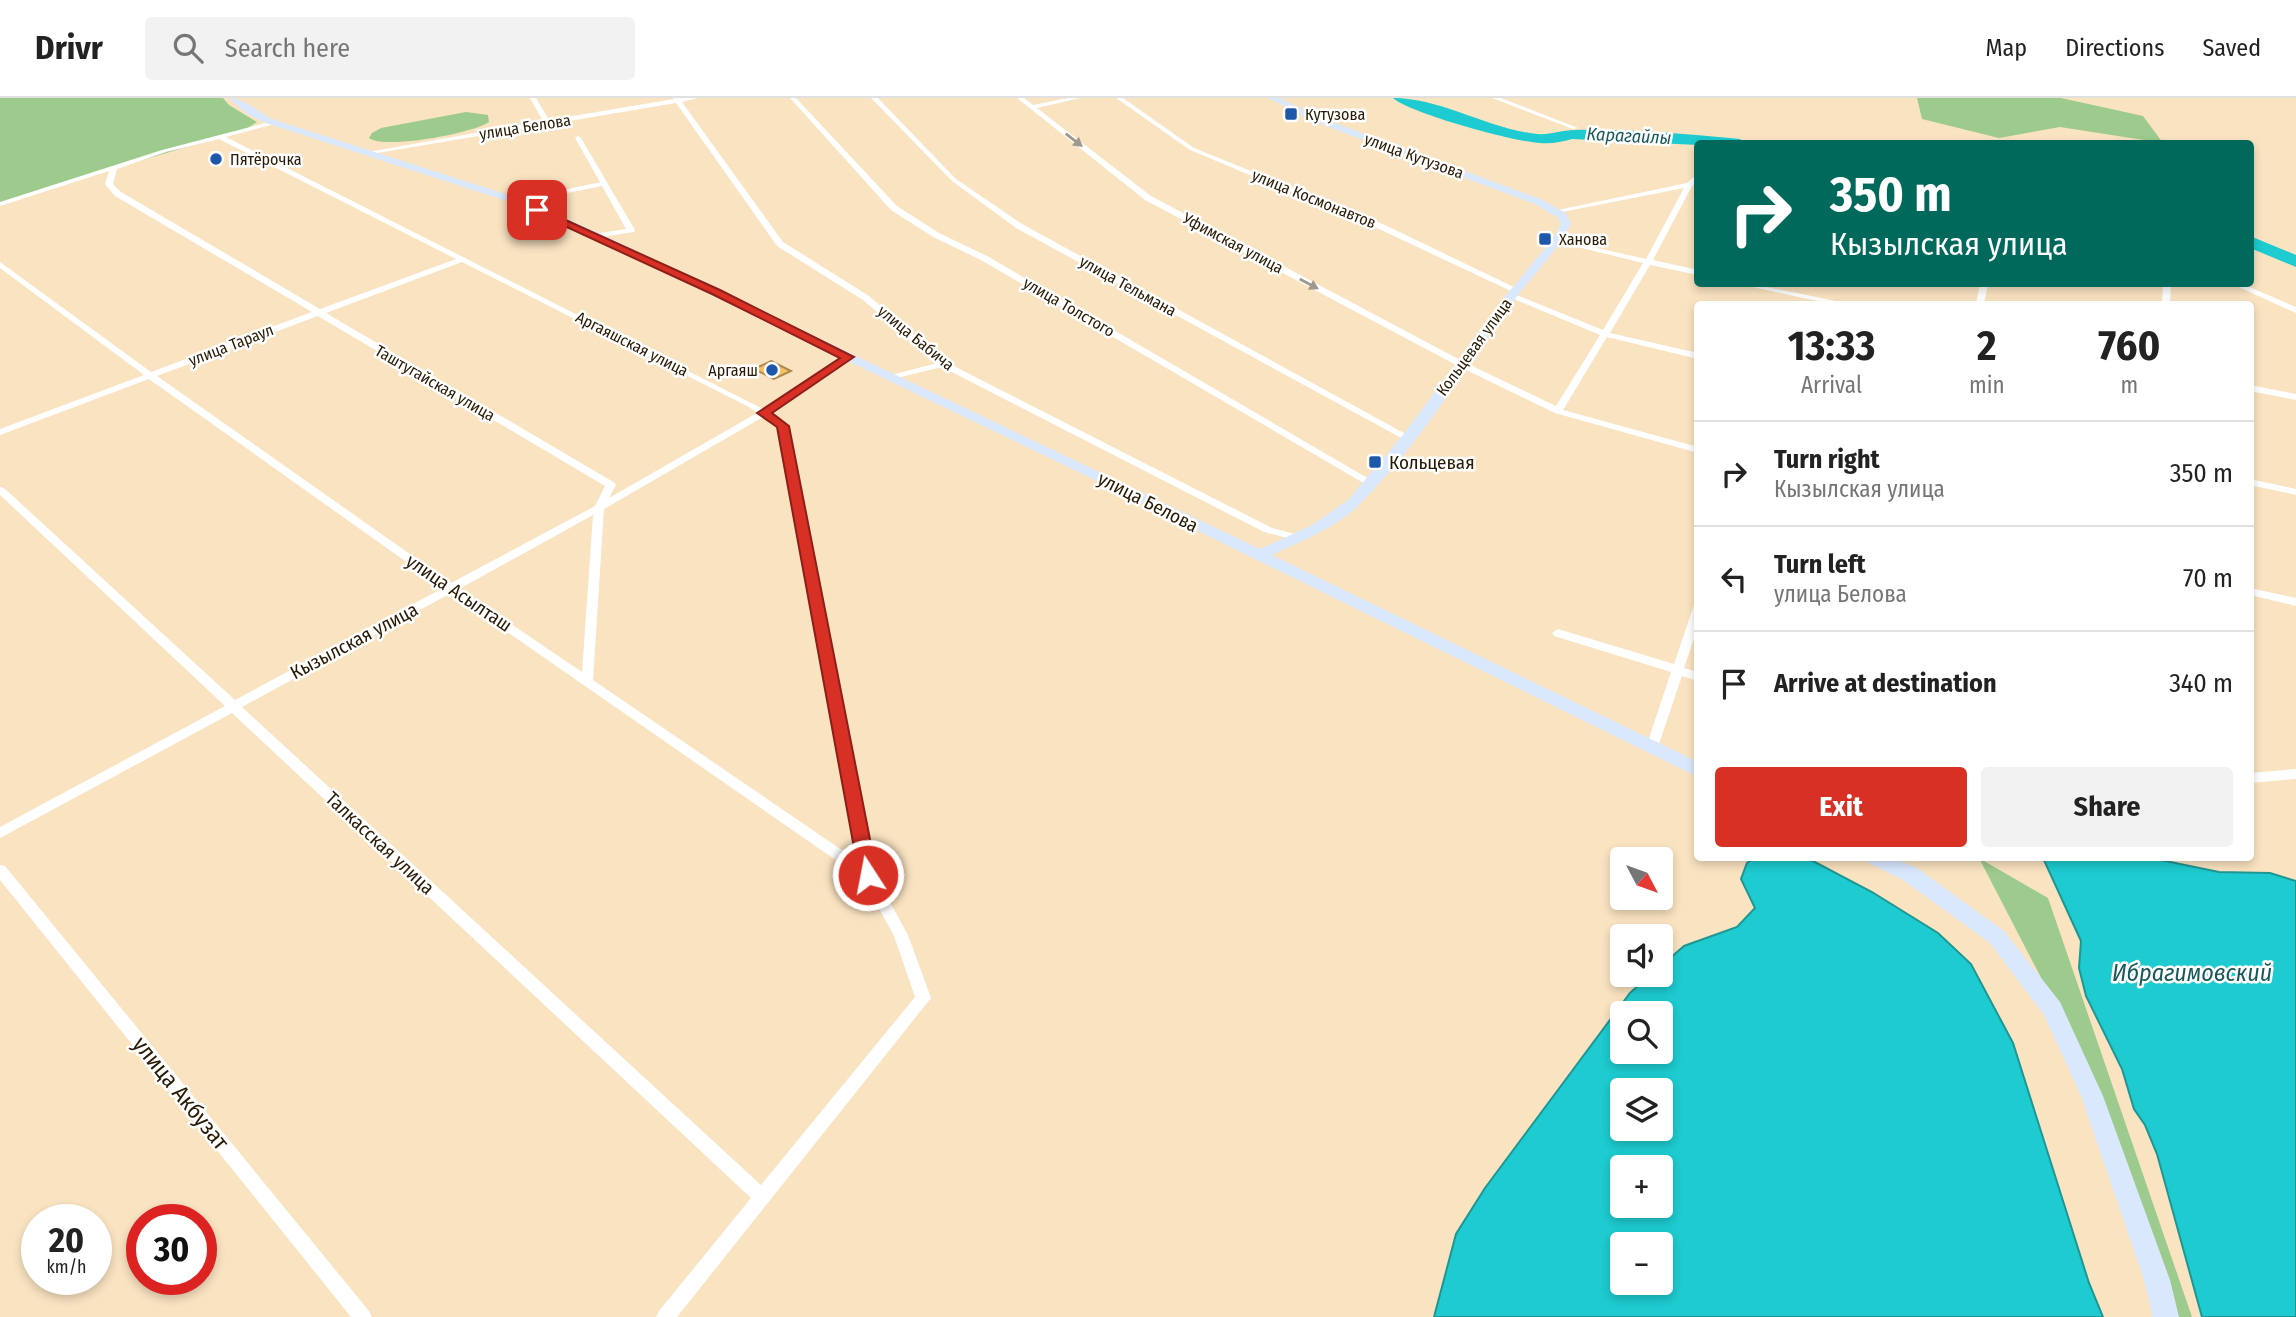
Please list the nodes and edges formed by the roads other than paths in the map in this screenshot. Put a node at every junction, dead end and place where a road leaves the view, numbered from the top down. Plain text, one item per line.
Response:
1 (233, 98) edge
2 (533, 98) edge
3 (694, 98) edge
4 (793, 98) edge
5 (874, 98) edge
6 (1020, 98) edge
7 (1077, 98) edge
8 (1119, 98) edge
9 (1272, 98) edge
10 (1495, 98) edge
11 (677, 99) edge
12 (1032, 107) junction
13 (274, 123) junction
14 (548, 124) junction
15 (1575, 128) dead end
16 (220, 137) junction
17 (578, 138) dead end
18 (371, 152) junction
19 (114, 166) junction
20 (1694, 179) edge
21 (604, 183) junction
22 (1689, 185) junction
23 (517, 201) junction
24 (0, 204) edge
25 (1556, 211) junction
26 (597, 236) junction
27 (1557, 241) junction
28 (462, 259) junction
29 (1648, 262) junction
30 (0, 264) edge
31 (1694, 272) edge
32 (1757, 287) edge
33 (1804, 287) edge
34 (2243, 287) edge
35 (1514, 293) junction
36 (1800, 296) junction
37 (1826, 301) edge
38 (2296, 310) edge
39 (316, 313) junction
40 (1605, 334) junction
41 (1694, 355) edge
42 (849, 357) junction
43 (943, 364) junction
44 (1461, 364) junction
45 (151, 376) junction
46 (891, 378) junction
47 (2254, 389) edge
48 (2296, 397) edge
49 (1558, 411) junction
50 (764, 413) junction
51 (0, 432) edge
52 (1408, 438) junction
53 (1694, 449) edge
54 (1371, 482) junction
55 (2254, 483) edge
56 (0, 489) edge
57 (2296, 492) edge
58 (599, 508) junction
59 (1295, 537) junction
60 (1258, 556) junction
61 (451, 588) junction
62 (2254, 592) edge
63 (2296, 602) edge
64 (1694, 619) edge
65 (1558, 633) dead end
66 (1676, 670) junction
67 (1694, 676) edge
68 (587, 680) junction
69 (233, 707) junction
70 (1652, 747) junction
71 (1694, 768) edge
72 (2296, 774) edge
73 (2254, 778) edge
74 (0, 833) edge
75 (1890, 861) edge
76 (0, 870) edge
77 (868, 875) junction
78 (761, 1196) junction
79 (363, 1317) edge
80 (665, 1317) edge
81 (2166, 1317) edge

1 - 13 main road, улица Белова
2 - 14 street
3 - 11 street
4 - 54 street, улица Толстого
5 - 52 street, улица Тельмана
6 - 12 street, Уфимская улица
7 - 12 street
8 - 35 street, улица Космонавтов
9 - 25 main road, улица Кутузова
10 - 15 street
11 - 14 street, улица Белова
11 - 43 street, улица Бабича
12 -> 44 street, Уфимская улица
13 - 16 street
13 - 18 main road, улица Белова
14 - 18 street, улица Белова
16 - 19 street
16 - 28 street, Аргаяшская улица
17 - 21 street, улица Белова
18 - 23 main road, улица Белова
19 - 24 street
19 - 39 street, Таштугайская улица
20 - 22 street
21 - 23 street
21 - 26 street, улица Белова
22 - 25 street
22 - 29 street
23 - 26 main road, улица Белова
25 - 27 main road
26 - 42 main road, улица Белова
27 - 29 street
27 - 35 main road, Кольцевая улица
28 - 39 street, улица Тараул
28 - 50 street, Аргаяшская улица
29 - 31 street
29 - 40 street
30 - 45 street, улица Асылташ
32 - 36 street
33 - 36 street
34 - 38 street
35 - 40 street, улица Космонавтов
35 - 44 main road, Кольцевая улица
36 - 37 street
39 - 45 street, улица Тараул
39 - 58 street, Таштугайская улица
40 - 41 street, улица Космонавтов
40 - 49 street
42 - 46 main road, улица Белова
42 - 50 street, Кызылская улица
43 - 46 street
43 - 59 street, улица Бабича
44 - 49 street, Уфимская улица
44 - 52 main road, Кольцевая улица
45 - 51 street, улица Тараул
45 - 61 street, улица Асылташ
46 - 60 main road, улица Белова
47 - 48 street
49 - 53 street, Уфимская улица
50 - 58 street, Кызылская улица
50 - 77 street, Аргаяшская улица
52 - 54 main road, Кольцевая улица
54 - 59 main road, Кольцевая улица
55 - 57 street
56 - 69 street, Талкасская улица
58 - 61 street, Кызылская улица
58 - 68 street, Таштугайская улица
59 - 60 main road, Кольцевая улица
60 - 70 main road, улица Белова
61 - 68 street, улица Асылташ
61 - 69 street, Кызылская улица
62 - 63 street
64 - 66 street
65 - 66 street
66 - 67 street
66 - 70 street
68 - 77 street, улица Асылташ
69 - 74 street, Кызылская улица
69 - 78 street, Талкасская улица
70 - 71 main road, улица Белова
72 - 73 street
75 - 81 main road
76 - 79 street, улица Акбузат
77 - 78 street, улица Асылташ
78 - 80 street

